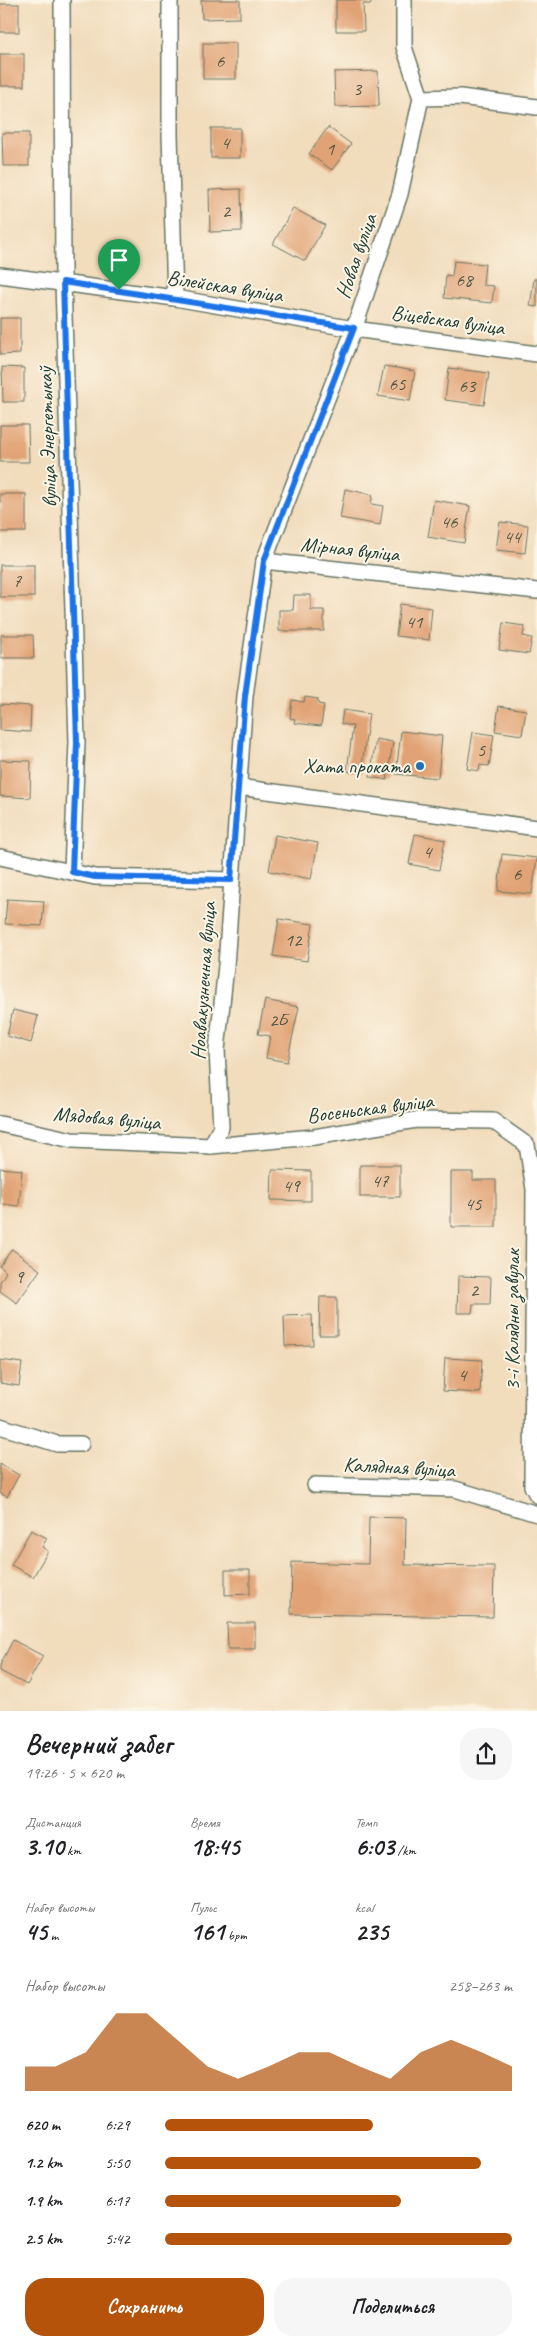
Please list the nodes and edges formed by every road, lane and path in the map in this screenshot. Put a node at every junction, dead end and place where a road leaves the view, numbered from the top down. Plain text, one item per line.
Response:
1 (62, 0) edge
2 (170, 0) edge
3 (404, 0) edge
4 (421, 98) junction
5 (537, 107) edge
6 (0, 275) edge
7 (63, 282) junction
8 (174, 298) junction
9 (354, 328) junction
10 (537, 354) edge
11 (264, 561) junction
12 (537, 591) edge
13 (238, 787) junction
14 (537, 828) edge
15 (0, 857) edge
16 (72, 872) junction
17 (231, 880) junction
18 (0, 1124) edge
19 (527, 1145) joint
20 (211, 1146) junction
21 (0, 1426) edge
22 (81, 1444) dead end
23 (315, 1485) dead end
24 (537, 1495) edge
25 (537, 1514) edge

1 - 7 street, вуліца Энергетыкаў
2 - 8 street
3 - 4 street
4 - 5 street
4 - 9 street, Новая вуліца
6 - 7 street, Вілейская вуліца
7 - 8 street, Вілейская вуліца
7 - 16 street, вуліца Энергетыкаў
8 - 9 street, Вілейская вуліца
9 - 10 street, Віцебская вуліца
9 - 11 street, Новая вуліца
11 - 12 street, Мірная вуліца
11 - 13 street
13 - 14 street
13 - 17 street, Ноавакузнечная вуліца
15 - 16 street
16 - 17 street
17 - 20 street, Ноавакузнечная вуліца
18 - 20 street, Мядовая вуліца
19 - 20 street, Восеньская вуліца
19 - 24 street, 3-і Калядны завулак
21 - 22 street
23 - 25 street, Калядная вуліца

